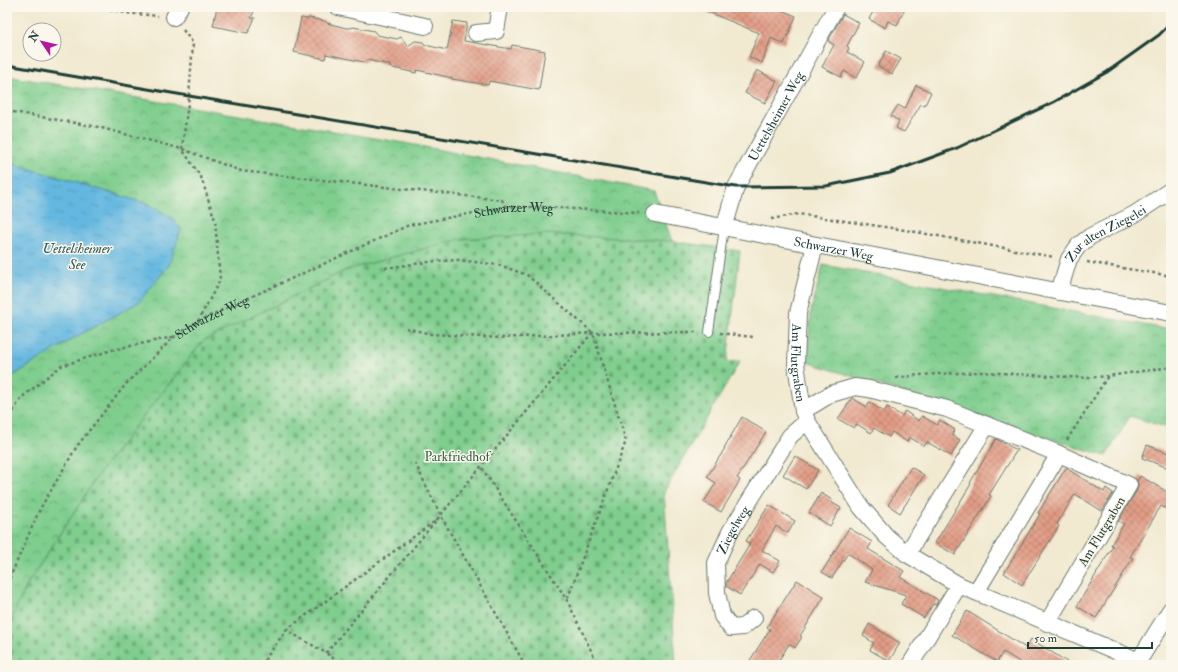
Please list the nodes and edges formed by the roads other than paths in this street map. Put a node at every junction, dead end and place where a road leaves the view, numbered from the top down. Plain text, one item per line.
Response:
1 (338, 7) edge
2 (500, 7) edge
3 (832, 8) edge
4 (396, 13) edge
5 (425, 26) dead end
6 (476, 33) dead end
7 (1171, 190) edge
8 (655, 214) road end
9 (724, 228) junction
10 (815, 245) junction
11 (1060, 292) junction
12 (1171, 313) edge
13 (709, 332) road end
14 (805, 416) junction
15 (987, 425) junction
16 (1059, 454) junction
17 (907, 554) junction
18 (959, 585) junction
19 (976, 592) junction
20 (1171, 610) edge
21 (754, 618) dead end
22 (1047, 623) junction
23 (1138, 663) edge
24 (910, 665) edge

1 - 4 street
2 - 6 street
3 - 9 street, Uettelsheimer Weg
4 - 5 street
7 - 11 street, Zur alten Ziegelei
8 - 9 street, Schwarzer Weg
9 - 10 street, Schwarzer Weg
9 - 13 lane
10 - 11 street, Schwarzer Weg
10 - 14 street, Am Flutgraben
11 - 12 street, Schwarzer Weg
14 - 15 street, Am Flutgraben
14 - 17 street, Am Flutgraben
14 - 21 street, Ziegelweg
15 - 16 street, Am Flutgraben
15 - 17 street
16 - 19 street
16 - 22 street, Am Flutgraben
17 - 18 street, Am Flutgraben
18 - 19 street, Am Flutgraben
18 - 24 street
19 - 22 street, Am Flutgraben
20 - 23 street
22 - 23 street, Am Flutgraben

